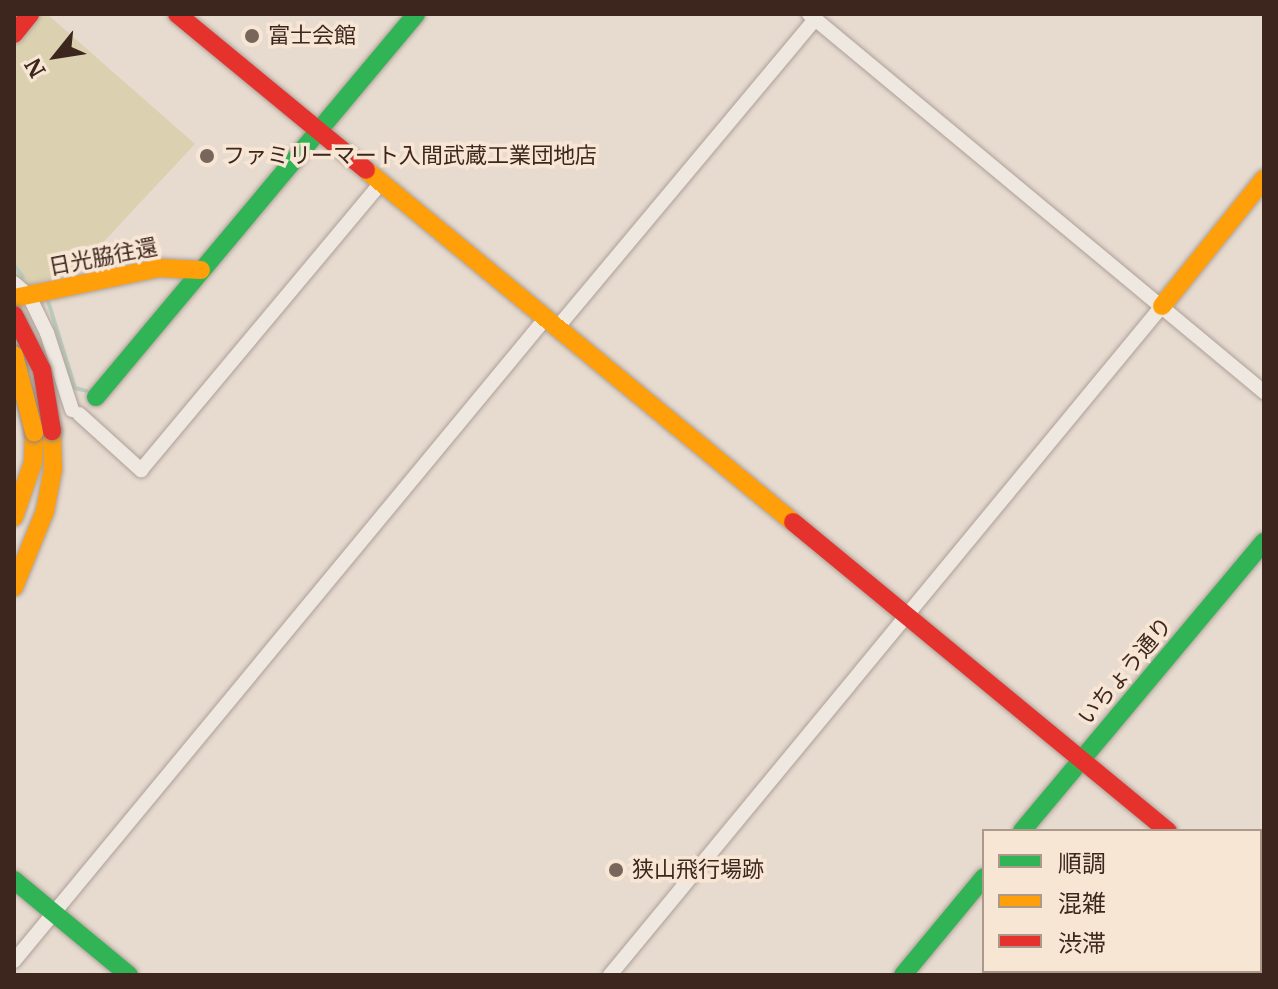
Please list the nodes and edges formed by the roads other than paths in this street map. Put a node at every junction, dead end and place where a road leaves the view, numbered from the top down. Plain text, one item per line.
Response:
1 (30, 14) edge
2 (177, 14) edge
3 (416, 14) edge
4 (812, 16) edge
5 (14, 34) edge
6 (319, 133) junction
7 (1264, 179) edge
8 (381, 183) junction
9 (201, 270) junction
10 (14, 283) edge
11 (22, 297) edge
12 (1162, 306) junction
13 (14, 315) edge
14 (551, 324) junction
15 (14, 355) edge
16 (1264, 392) edge
17 (96, 397) joint
18 (14, 404) edge
19 (75, 412) junction
20 (43, 431) junction
21 (14, 517) edge
22 (1264, 542) edge
23 (14, 587) edge
24 (908, 618) junction
25 (1081, 760) junction
26 (1024, 829) edge
27 (1166, 829) edge
28 (982, 879) edge
29 (14, 880) edge
30 (53, 914) junction
31 (14, 961) edge
32 (129, 975) edge
33 (610, 975) edge
34 (903, 975) edge

1 - 5 main road
2 - 6 main road
3 - 6 main road
4 - 12 street
4 - 14 street
6 - 8 main road
6 - 9 main road
7 - 12 main road
8 - 14 main road
8 - 19 street
9 - 11 main road, 日光脇往還
9 - 17 main road
10 - 11 street
11 - 19 street
12 - 16 street
12 - 24 street
13 - 20 main road, bridge
14 - 24 main road
14 - 30 street
15 - 20 main road, bridge
17 - 19 street
18 - 19 street
20 - 21 main road
20 - 23 main road
22 - 25 main road, いちょう通り
24 - 25 main road
24 - 33 street
25 - 26 main road, いちょう通り
25 - 27 main road
28 - 34 main road
29 - 30 main road
30 - 31 street
30 - 32 main road

